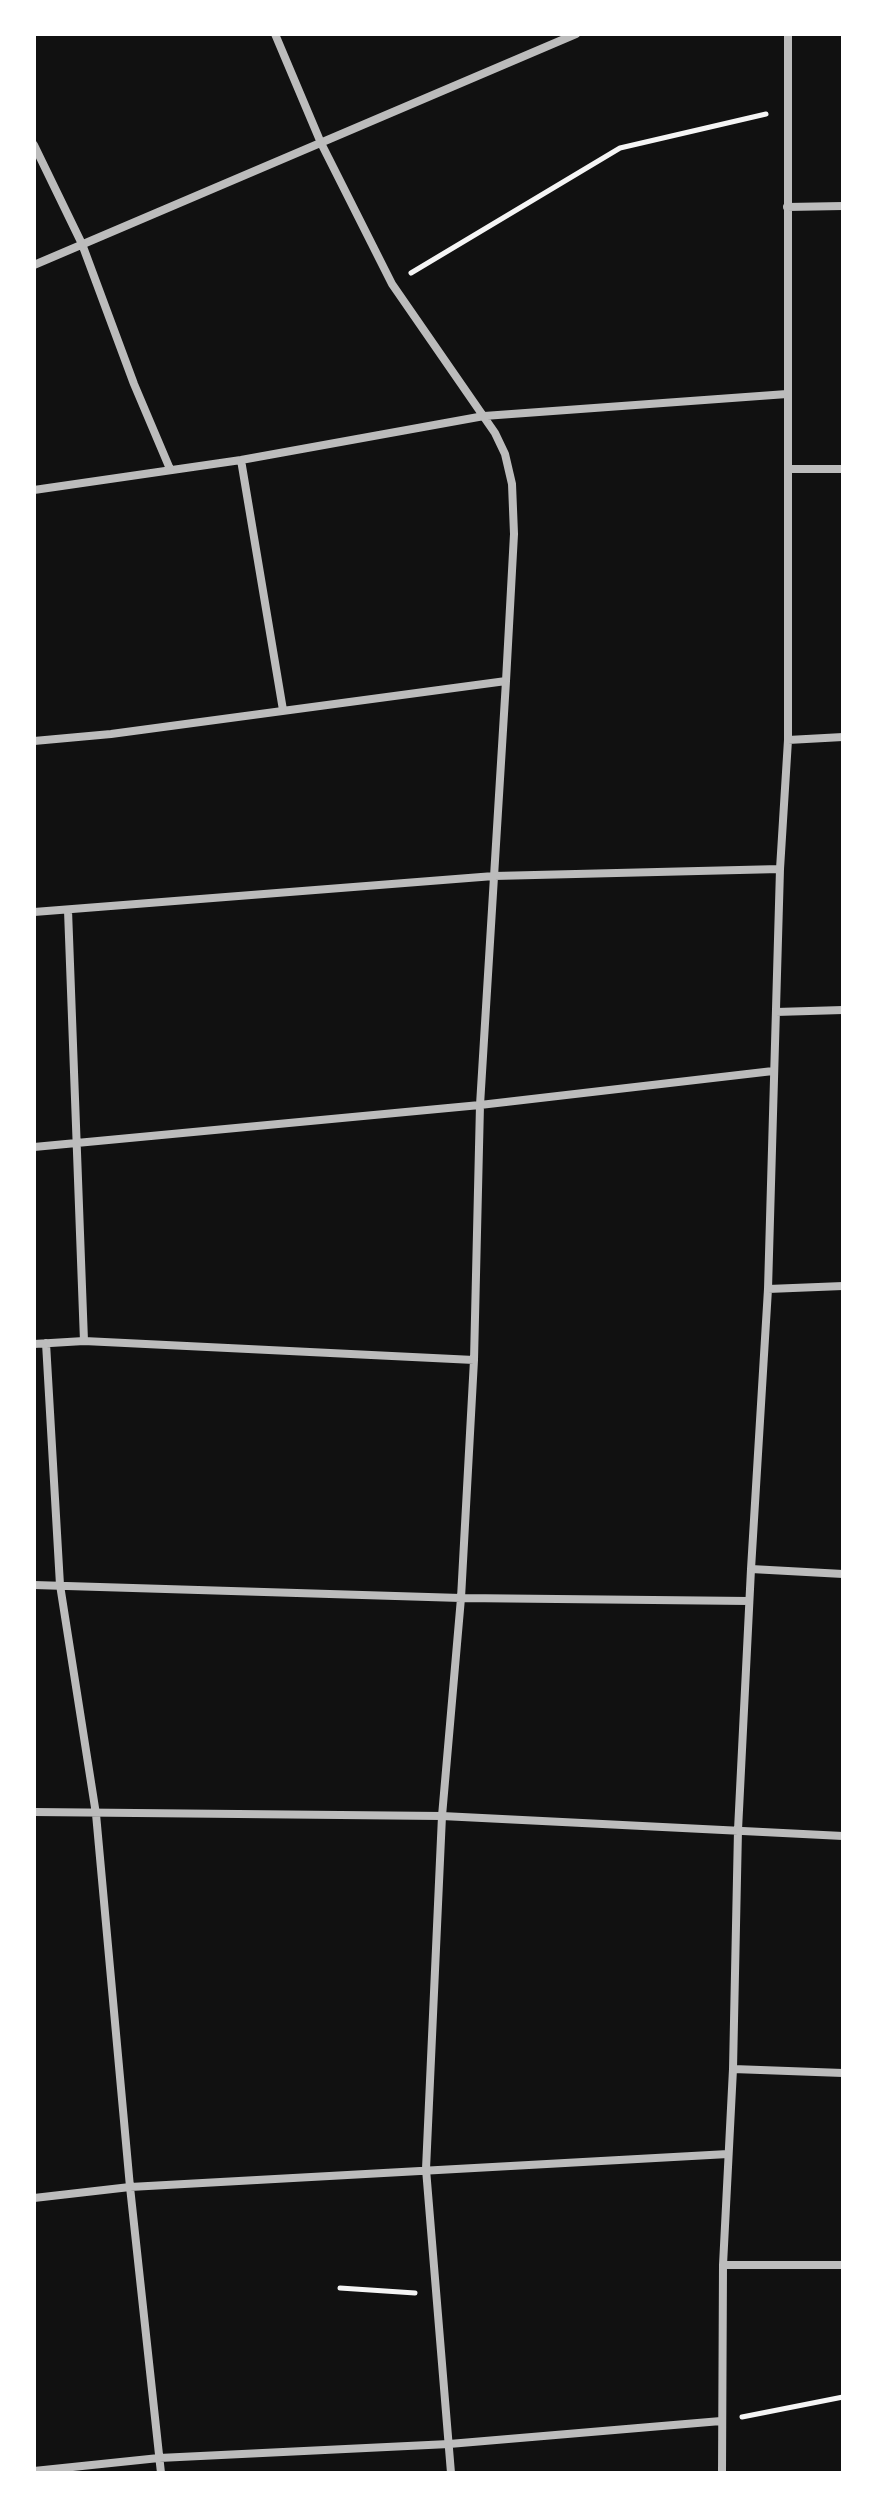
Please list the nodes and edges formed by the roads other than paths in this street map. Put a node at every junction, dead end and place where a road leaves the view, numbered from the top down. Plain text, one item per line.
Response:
1 (275, 34) edge
2 (576, 34) edge
3 (788, 34) edge
4 (321, 143) junction
5 (34, 145) edge
6 (843, 206) edge
7 (787, 207) junction
8 (82, 244) junction
9 (34, 265) edge
10 (787, 394) junction
11 (484, 416) junction
12 (241, 460) junction
13 (170, 469) junction
14 (788, 469) junction
15 (843, 469) edge
16 (34, 490) edge
17 (506, 681) junction
18 (283, 710) junction
19 (843, 737) edge
20 (788, 740) junction
21 (34, 741) edge
22 (780, 869) junction
23 (494, 876) junction
24 (68, 910) junction
25 (34, 912) edge
26 (843, 1010) edge
27 (776, 1012) junction
28 (773, 1071) junction
29 (480, 1105) junction
30 (79, 1144) junction
31 (34, 1147) edge
32 (843, 1286) edge
33 (768, 1289) junction
34 (84, 1341) junction
35 (46, 1343) junction
36 (34, 1344) edge
37 (474, 1360) junction
38 (751, 1569) junction
39 (843, 1574) edge
40 (34, 1585) edge
41 (60, 1585) junction
42 (461, 1598) junction
43 (749, 1601) junction
44 (34, 1812) edge
45 (96, 1814) junction
46 (442, 1816) junction
47 (738, 1830) junction
48 (843, 1836) edge
49 (733, 2069) junction
50 (843, 2073) edge
51 (728, 2154) junction
52 (426, 2169) junction
53 (130, 2187) junction
54 (34, 2198) edge
55 (723, 2265) junction
56 (843, 2265) edge
57 (721, 2421) junction
58 (449, 2444) junction
59 (159, 2458) junction
60 (34, 2471) edge
61 (161, 2473) edge
62 (451, 2473) edge
63 (722, 2473) edge

1 - 4 street
2 - 4 street
3 - 7 street
4 - 8 street
4 - 11 street
5 - 8 street
6 - 7 street
7 - 10 street
8 - 9 street
8 - 13 street
10 - 11 street
10 - 14 street
11 - 12 street
11 - 17 street
12 - 13 street
12 - 18 street
13 - 16 street
14 - 15 street
14 - 20 street
17 - 18 street
17 - 23 street
18 - 21 street
19 - 20 street
20 - 22 street
22 - 23 street
22 - 27 street
23 - 24 street
23 - 29 street
24 - 25 street
24 - 30 street
26 - 27 street
27 - 28 street
28 - 29 street
28 - 33 street
29 - 30 street
29 - 37 street
30 - 31 street
30 - 34 street
32 - 33 street
33 - 38 street
34 - 35 street
34 - 37 street
35 - 36 street
35 - 41 street
37 - 42 street
38 - 39 street
38 - 43 street
40 - 41 street
41 - 42 street
41 - 45 street
42 - 43 street
42 - 46 street
43 - 47 street
44 - 45 street
45 - 46 street
45 - 53 street
46 - 47 street
46 - 52 street
47 - 48 street
47 - 49 street
49 - 50 street
49 - 51 street
51 - 52 street
51 - 55 street
52 - 53 street
52 - 58 street
53 - 54 street
53 - 59 street
55 - 56 street
55 - 57 street
57 - 58 street
57 - 63 street
58 - 59 street
58 - 62 street
59 - 60 street
59 - 61 street

